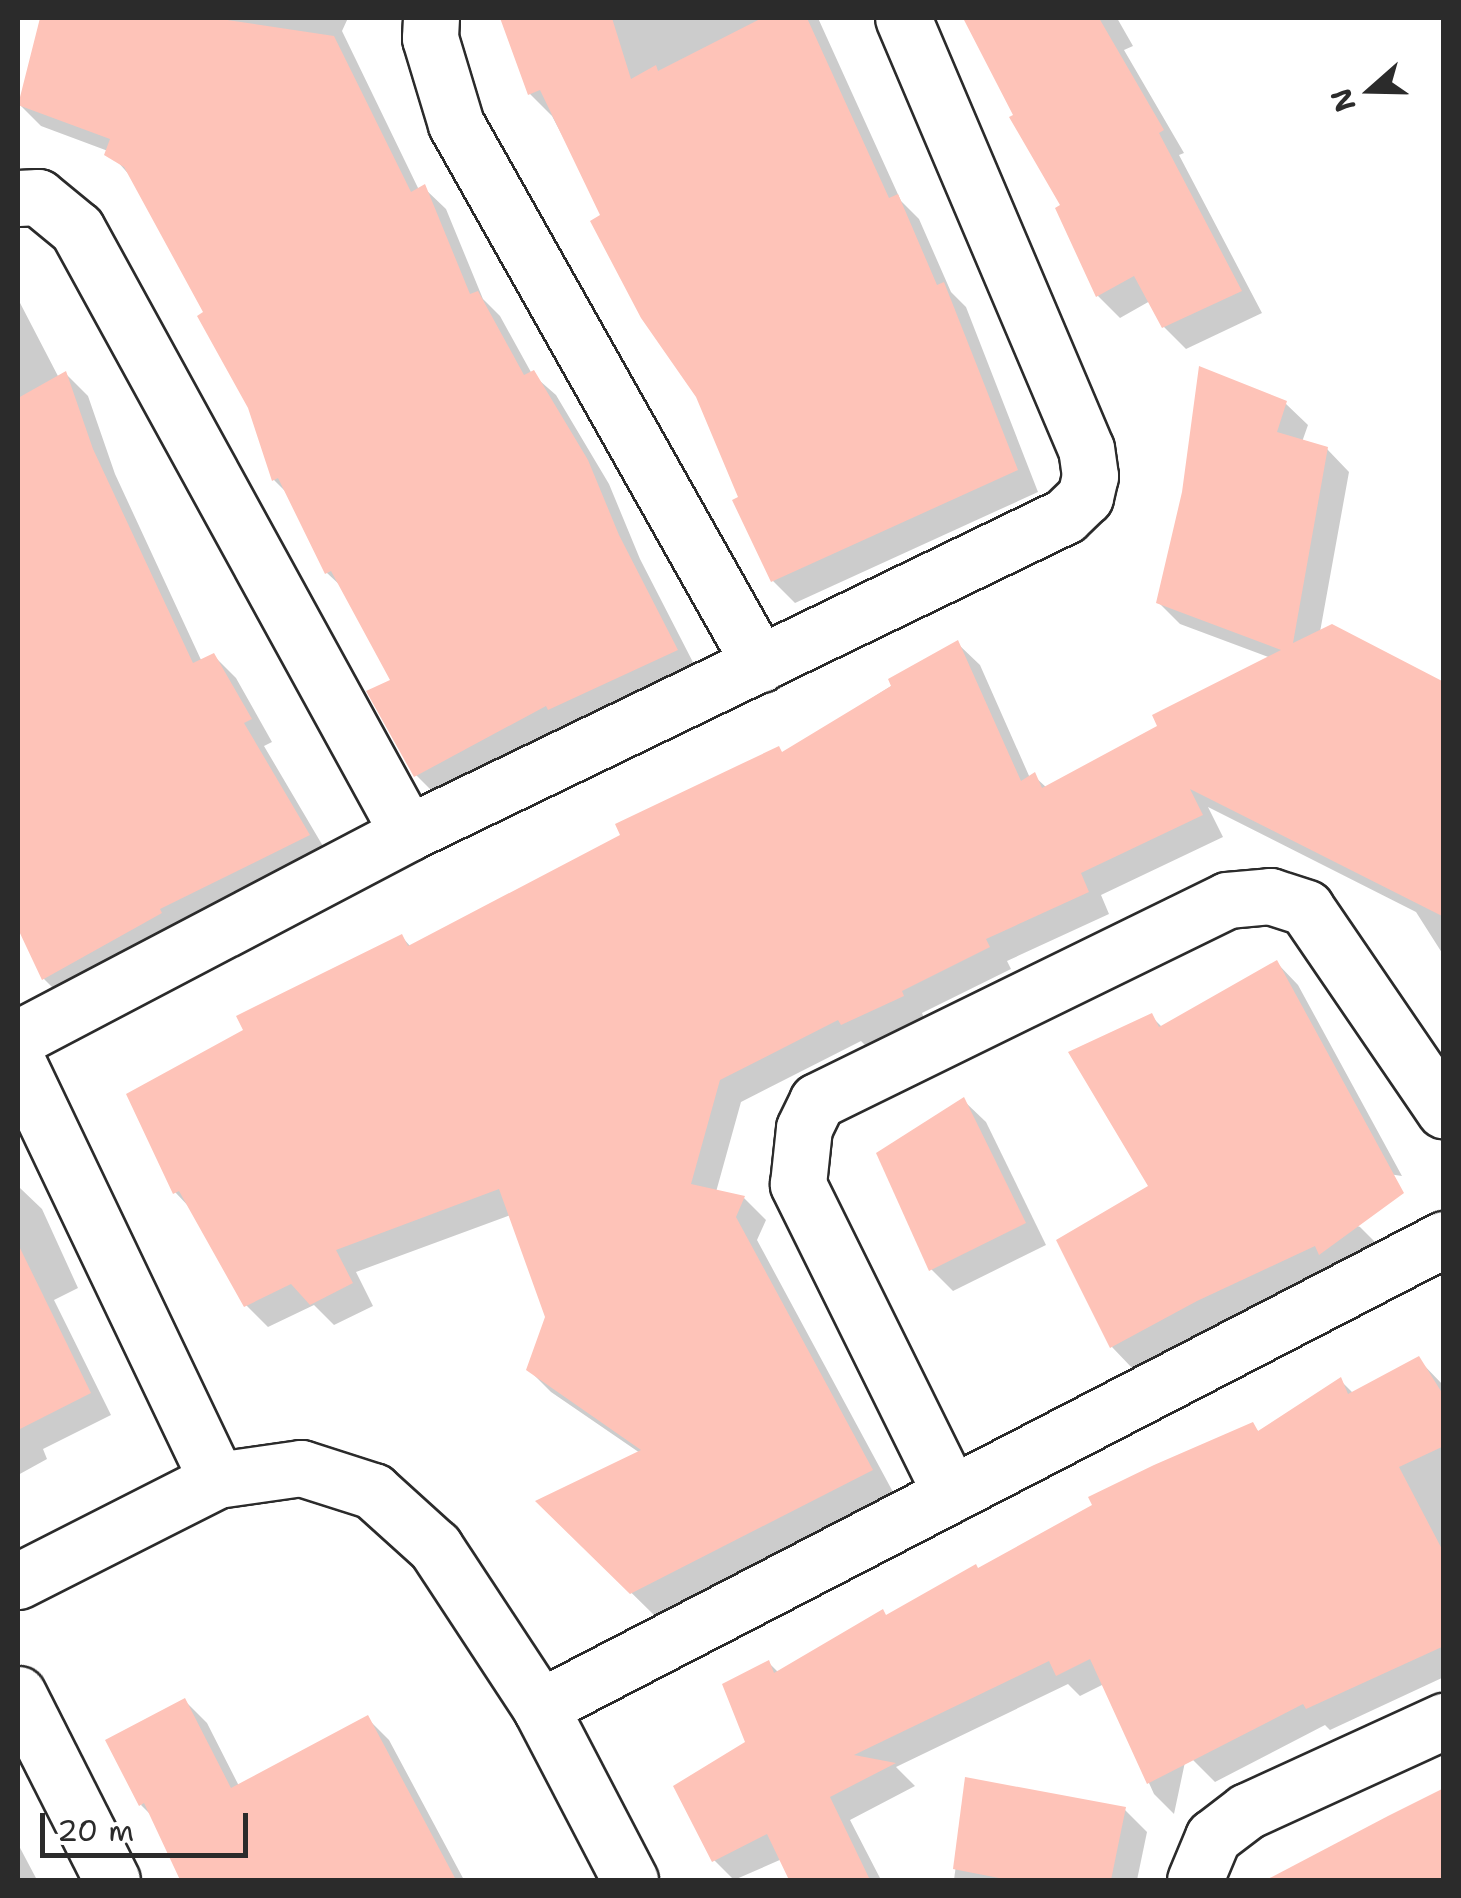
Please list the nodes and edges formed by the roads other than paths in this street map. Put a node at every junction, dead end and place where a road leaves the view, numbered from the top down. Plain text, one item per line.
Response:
1 (431, 18) edge
2 (903, 18) edge
3 (18, 198) edge
4 (760, 664) junction
5 (408, 832) junction
6 (18, 1038) edge
7 (18, 1063) edge
8 (1444, 1110) edge
9 (1444, 1239) edge
10 (217, 1480) junction
11 (950, 1494) junction
12 (18, 1581) edge
13 (18, 1694) edge
14 (540, 1707) junction
15 (1444, 1721) edge
16 (112, 1880) edge
17 (630, 1880) edge
18 (1195, 1880) edge

1 - 4 street
2 - 4 street
3 - 5 street
4 - 5 street
5 - 6 street
7 - 10 street
8 - 11 street
9 - 11 street
10 - 12 street
10 - 14 street
11 - 14 street
13 - 16 street
14 - 17 street
15 - 18 street

